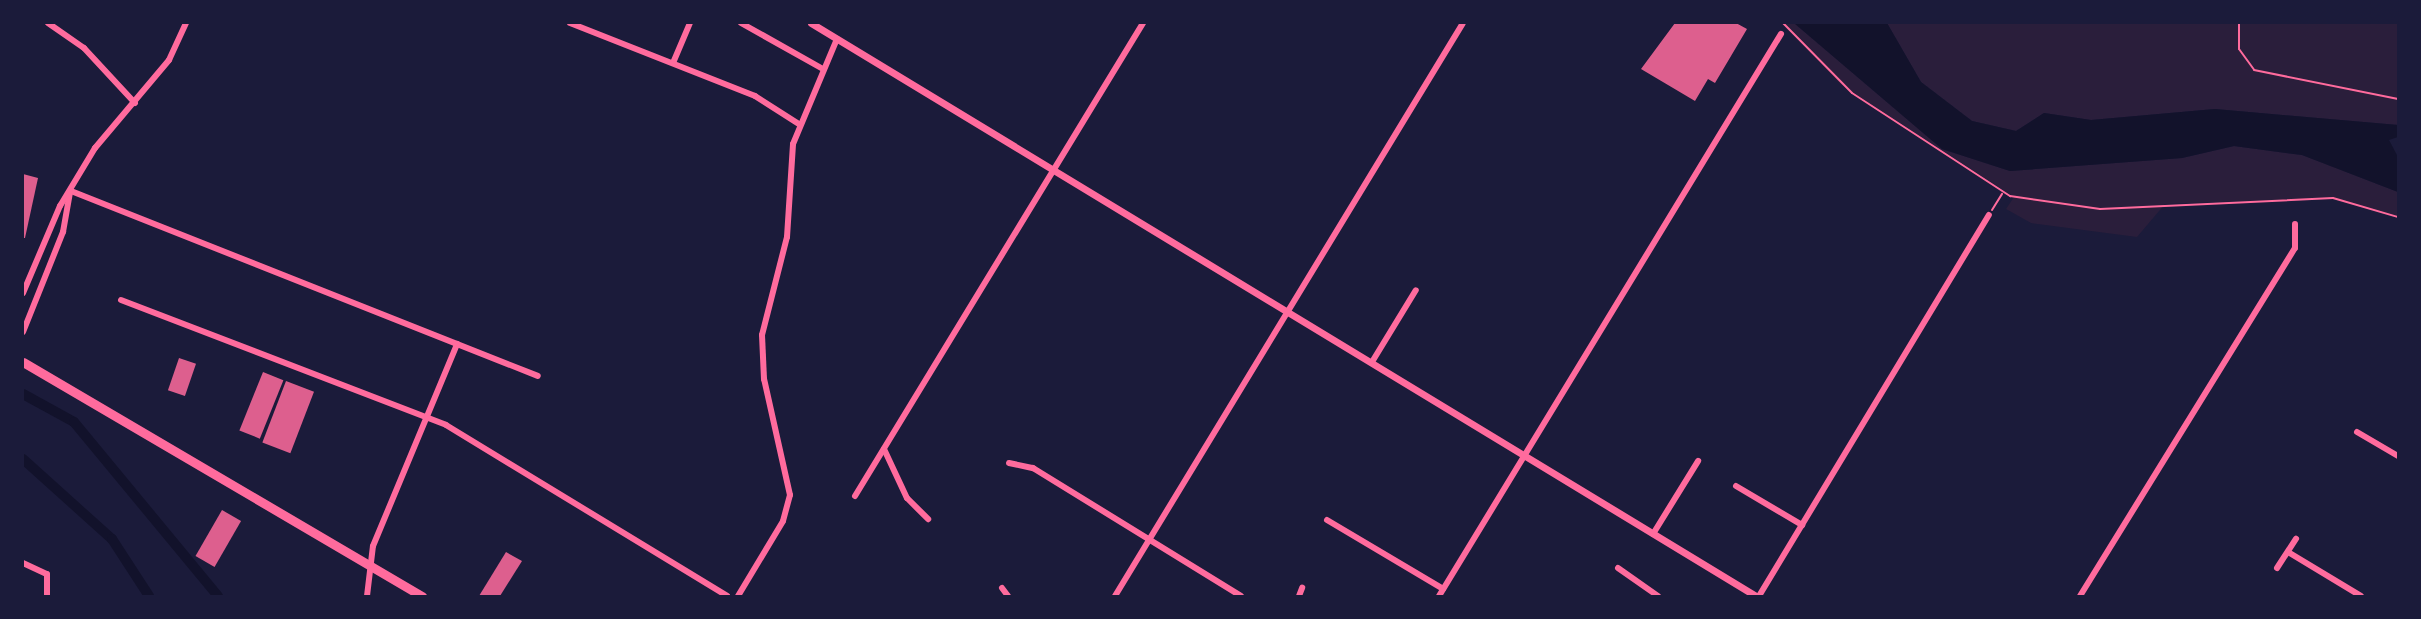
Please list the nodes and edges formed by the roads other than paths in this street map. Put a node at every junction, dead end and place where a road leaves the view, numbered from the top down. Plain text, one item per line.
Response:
1 (48, 23) edge
2 (186, 23) edge
3 (570, 23) edge
4 (690, 23) edge
5 (741, 23) edge
6 (811, 23) edge
7 (1143, 23) edge
8 (1463, 23) edge
9 (1781, 34) dead end
10 (837, 38) junction
11 (673, 63) junction
12 (823, 69) junction
13 (135, 103) junction
14 (799, 124) junction
15 (1054, 169) junction
16 (71, 191) junction
17 (1989, 215) road end
18 (2295, 224) dead end
19 (1416, 290) dead end
20 (23, 293) edge
21 (121, 300) dead end
22 (1289, 312) junction
23 (23, 332) edge
24 (457, 344) junction
25 (23, 362) edge
26 (1371, 362) junction
27 (538, 376) dead end
28 (425, 420) junction
29 (2357, 432) dead end
30 (884, 449) junction
31 (1523, 455) junction
32 (2398, 456) edge
33 (1698, 461) dead end
34 (1009, 463) dead end
35 (1736, 486) dead end
36 (855, 496) dead end
37 (928, 519) dead end
38 (1327, 520) dead end
39 (1802, 525) junction
40 (1653, 534) junction
41 (1150, 539) junction
42 (2296, 539) dead end
43 (2288, 552) junction
44 (23, 563) edge
45 (370, 564) junction
46 (1618, 568) dead end
47 (2277, 568) dead end
48 (1002, 588) dead end
49 (1301, 588) dead end
50 (1441, 593) edge
51 (47, 596) edge
52 (367, 596) edge
53 (422, 596) edge
54 (727, 596) edge
55 (738, 596) edge
56 (1008, 596) edge
57 (1115, 596) edge
58 (1241, 596) edge
59 (1299, 596) edge
60 (1658, 596) edge
61 (1757, 596) edge
62 (2080, 596) edge
63 (2361, 596) edge

1 - 13 street
2 - 13 street
3 - 11 street
4 - 11 street
5 - 12 street
6 - 10 street
7 - 15 street
8 - 22 street
9 - 31 street
10 - 12 street
10 - 15 street
11 - 14 street
12 - 14 street
13 - 16 street
14 - 55 street
15 - 22 street
15 - 30 street
16 - 20 street
16 - 23 street
16 - 24 street
17 - 39 street
18 - 62 street
19 - 26 street
21 - 28 street
22 - 26 street
22 - 41 street
24 - 27 street
24 - 28 street
25 - 45 main road
26 - 31 street
28 - 45 street
28 - 54 street
29 - 32 street
30 - 36 street
30 - 37 street
31 - 40 street
31 - 50 street
33 - 40 street
34 - 41 street
35 - 39 street
38 - 50 street
39 - 61 street
40 - 61 street
41 - 57 street
41 - 58 street
42 - 43 street
43 - 47 street
43 - 63 street
44 - 51 street
45 - 52 street
45 - 53 main road
46 - 60 street
48 - 56 street
49 - 59 street

